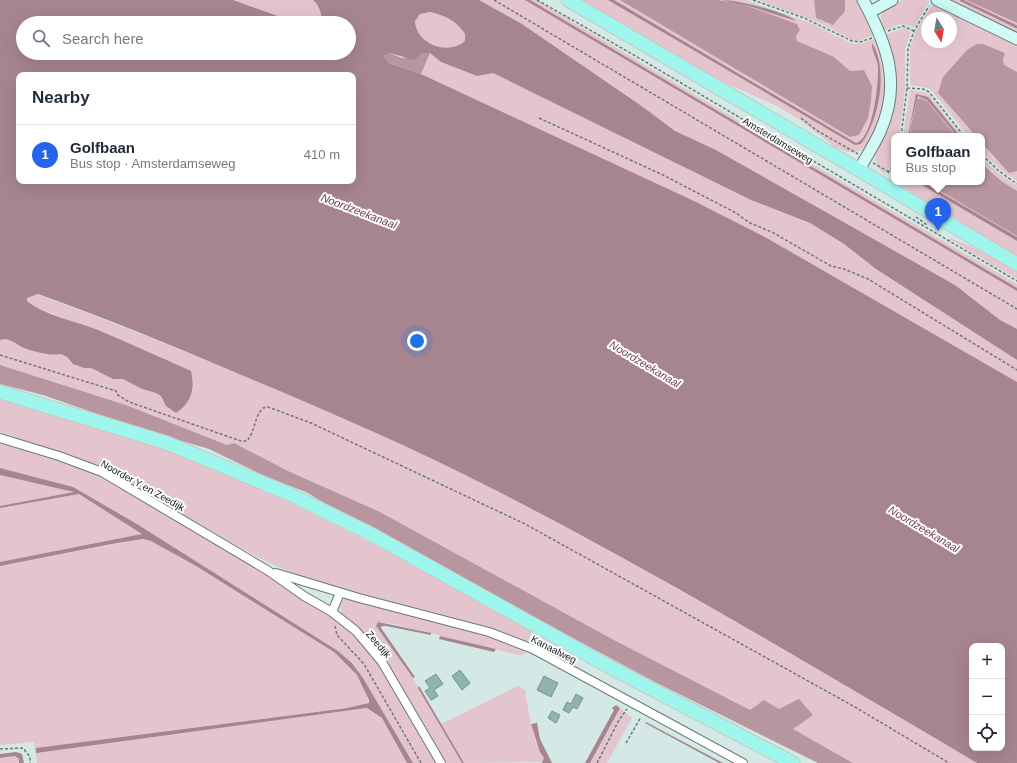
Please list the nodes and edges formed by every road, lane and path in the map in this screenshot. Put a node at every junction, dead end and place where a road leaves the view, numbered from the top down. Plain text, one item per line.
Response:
1 (494, 0) edge
2 (537, 0) edge
3 (568, 0) edge
4 (753, 0) edge
5 (862, 0) edge
6 (892, 0) edge
7 (933, 0) edge
8 (937, 0) edge
9 (870, 12) junction
10 (914, 31) junction
11 (881, 34) junction
12 (1017, 39) edge
13 (907, 88) junction
14 (540, 118) dead end
15 (801, 118) dead end
16 (900, 133) edge
17 (962, 133) edge
18 (985, 158) edge
19 (862, 164) junction
20 (889, 172) dead end
21 (891, 183) edge
22 (1017, 184) edge
23 (895, 185) edge
24 (1017, 264) edge
25 (1017, 281) edge
26 (1017, 309) edge
27 (0, 355) edge
28 (1017, 370) edge
29 (0, 392) edge
30 (0, 438) edge
31 (267, 570) junction
32 (340, 593) junction
33 (332, 612) junction
34 (633, 703) junction
35 (645, 710) junction
36 (626, 743) dead end
37 (0, 749) edge
38 (30, 763) edge
39 (421, 763) edge
40 (441, 763) edge
41 (597, 763) edge
42 (743, 763) edge
43 (793, 763) edge
44 (949, 763) edge

1 - 26 path
2 - 25 path, Amsterdamseweg
3 - 19 main road, Amsterdamseweg
4 - 11 path
5 - 9 street
6 - 9 street
7 - 10 path
8 - 12 street
9 - 11 street
10 - 11 path
10 - 13 path
11 - 19 street
13 - 16 path
13 - 17 path
14 - 28 path
15 - 19 path
18 - 22 path
19 - 20 path
19 - 21 main road, Amsterdamseweg
23 - 24 main road, Amsterdamseweg
27 - 44 path
29 - 43 main road
30 - 31 street, Noorder Y en Zeedijk
31 - 32 street, Kanaalweg
31 - 33 street, Zeedijk
32 - 33 street
32 - 34 street, Kanaalweg
33 - 39 path
33 - 40 street, Zeedijk
34 - 35 street, Kanaalweg
34 - 41 path
35 - 36 path
35 - 42 street, Kanaalweg
37 - 38 path

